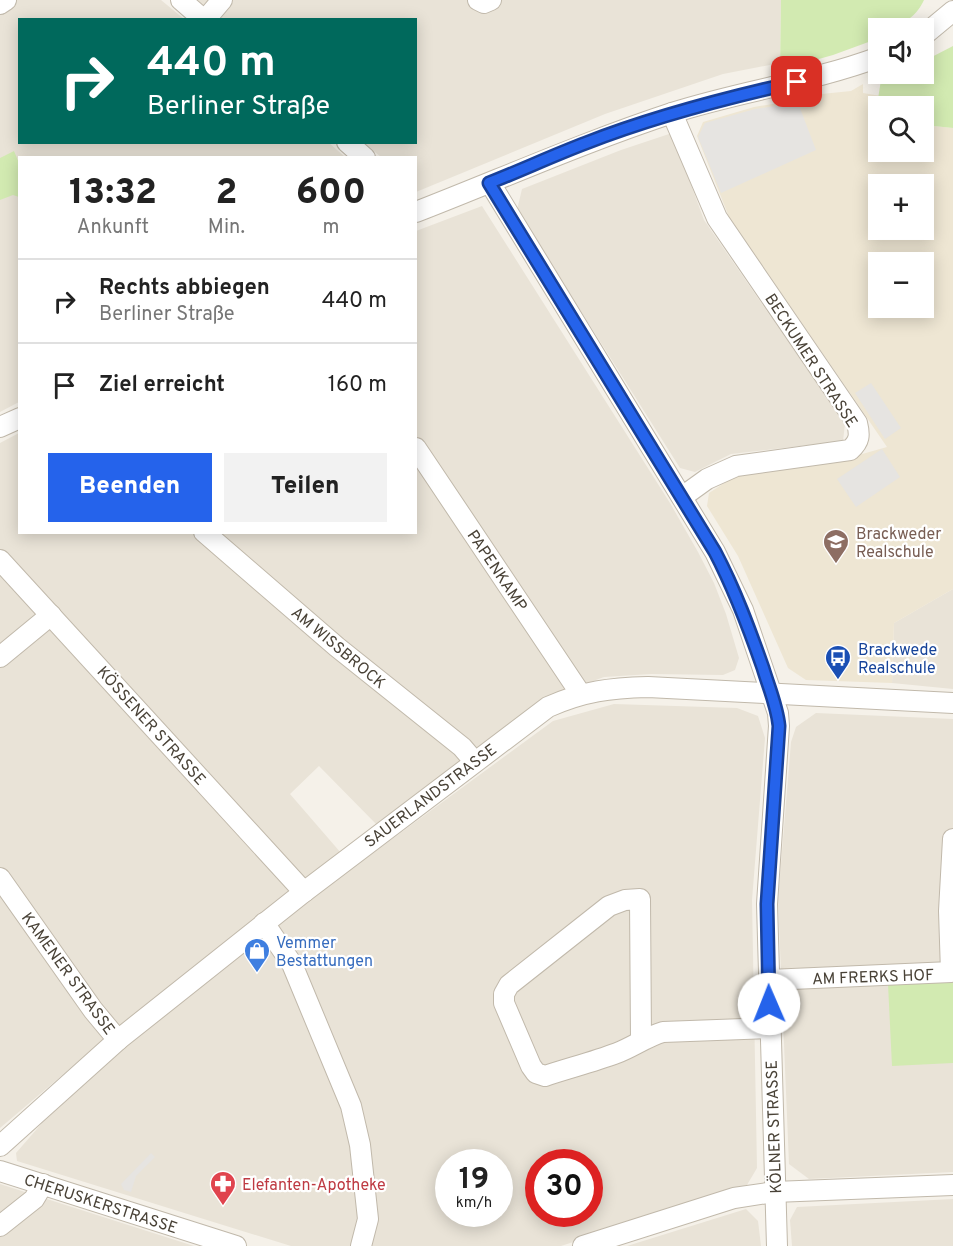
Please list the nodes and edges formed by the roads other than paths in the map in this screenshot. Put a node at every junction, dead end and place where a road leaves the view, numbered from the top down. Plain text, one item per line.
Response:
1 (6, 0) edge
2 (181, 0) edge
3 (222, 0) edge
4 (478, 0) edge
5 (491, 0) edge
6 (0, 3) edge
7 (953, 11) edge
8 (202, 18) edge
9 (206, 18) edge
10 (934, 27) edge
11 (868, 60) edge
12 (672, 113) junction
13 (350, 144) edge
14 (363, 156) edge
15 (489, 183) junction
16 (417, 212) edge
17 (18, 419) edge
18 (0, 427) edge
19 (417, 449) edge
20 (682, 497) junction
21 (206, 534) edge
22 (0, 560) edge
23 (51, 615) junction
24 (0, 657) edge
25 (580, 693) junction
26 (771, 694) junction
27 (953, 703) edge
28 (474, 761) junction
29 (953, 838) edge
30 (0, 878) edge
31 (304, 891) junction
32 (264, 923) junction
33 (769, 980) junction
34 (770, 1028) junction
35 (118, 1040) junction
36 (641, 1041) junction
37 (0, 1146) edge
38 (0, 1170) edge
39 (43, 1184) junction
40 (953, 1185) edge
41 (774, 1192) junction
42 (0, 1226) edge
43 (236, 1246) edge
44 (361, 1246) edge
45 (583, 1246) edge
46 (777, 1246) edge

1 - 6 street
2 - 8 street
3 - 9 street
4 - 5 street
7 - 10 street
11 - 12 street
12 - 15 street
12 - 20 street, BECKUMER STRASSE
13 - 14 street
15 - 16 street
15 - 20 street, KÖLNER STRASSE
17 - 18 street
19 - 25 street, PAPENKAMP
20 - 26 street, KÖLNER STRASSE
21 - 28 street, AM WISSBROCK
22 - 23 street, KÖSSENER STRASSE
23 - 24 street
23 - 31 street, KÖSSENER STRASSE
25 - 26 street, SAUERLANDSTRASSE
25 - 28 street, SAUERLANDSTRASSE
26 - 27 street, SAUERLANDSTRASSE
26 - 33 street, KÖLNER STRASSE
28 - 31 street, SAUERLANDSTRASSE
29 - 33 street, AM FRERKS HOF
30 - 35 street, KAMENER STRASSE
31 - 32 street, SAUERLANDSTRASSE
32 - 35 street, SAUERLANDSTRASSE
32 - 44 street
33 - 34 street, KÖLNER STRASSE
34 - 36 street
34 - 41 street, KÖLNER STRASSE
35 - 37 street, SAUERLANDSTRASSE
36 - 36 street
38 - 39 street, CHERUSKERSTRASSE
39 - 42 street
39 - 43 street, CHERUSKERSTRASSE
40 - 41 street
41 - 45 street
41 - 46 street, KÖLNER STRASSE

